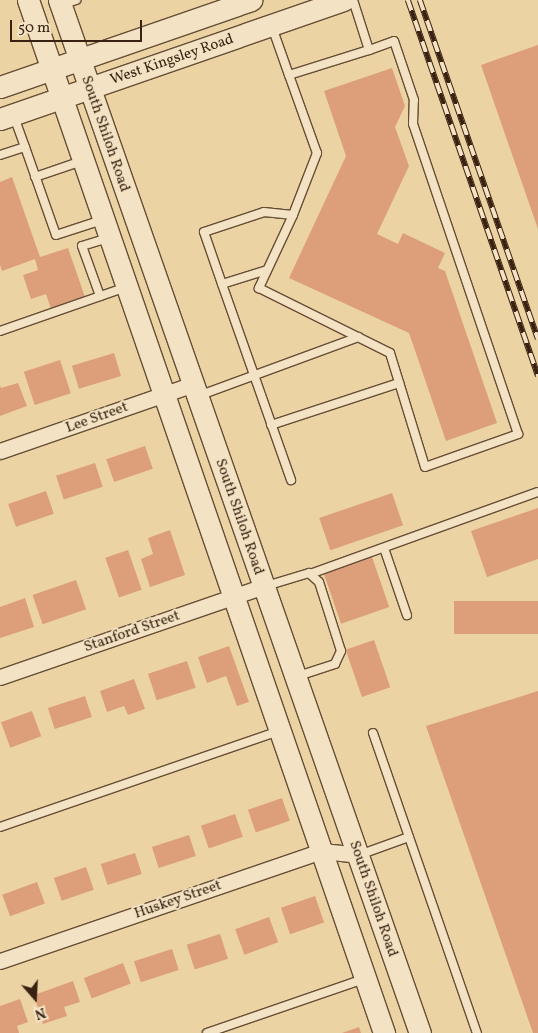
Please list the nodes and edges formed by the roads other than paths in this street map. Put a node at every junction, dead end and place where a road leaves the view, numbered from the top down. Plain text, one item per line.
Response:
1 (28, 0) edge
2 (251, 0) edge
3 (344, 0) edge
4 (352, 0) edge
5 (65, 2) edge
6 (221, 5) edge
7 (271, 26) junction
8 (369, 50) junction
9 (80, 60) junction
10 (52, 70) junction
11 (289, 75) junction
12 (0, 87) edge
13 (89, 88) junction
14 (61, 98) junction
15 (7, 117) edge
16 (25, 147) junction
17 (0, 155) edge
18 (83, 160) junction
19 (35, 177) junction
20 (293, 215) junction
21 (107, 228) junction
22 (267, 270) junction
23 (222, 284) junction
24 (126, 287) junction
25 (100, 296) junction
26 (0, 331) edge
27 (358, 337) junction
28 (254, 375) junction
29 (399, 383) junction
30 (195, 390) junction
31 (164, 395) junction
32 (271, 424) junction
33 (0, 451) edge
34 (291, 480) dead end
35 (538, 492) edge
36 (384, 548) junction
37 (310, 574) junction
38 (264, 586) junction
39 (234, 597) junction
40 (407, 614) dead end
41 (0, 677) edge
42 (295, 677) junction
43 (280, 730) junction
44 (373, 733) dead end
45 (0, 827) edge
46 (409, 837) junction
47 (322, 850) junction
48 (358, 855) junction
49 (0, 961) edge
50 (366, 978) junction
51 (207, 1033) edge
52 (384, 1033) edge
53 (420, 1033) edge
54 (477, 1033) edge

1 - 10 main road, South Shiloh Road
2 - 6 main road, West Kingsley Road
3 - 7 main road, West Kingsley Road
4 - 8 lane
5 - 9 main road, South Shiloh Road
6 - 9 main road, West Kingsley Road
7 - 11 lane
7 - 13 main road, West Kingsley Road
8 - 11 lane
8 - 29 lane
9 - 10 main road, West Kingsley Road
9 - 13 main road, South Shiloh Road
10 - 12 main road, West Kingsley Road
10 - 14 main road, South Shiloh Road
11 - 20 lane
13 - 14 main road, West Kingsley Road
13 - 30 main road, South Shiloh Road
14 - 15 main road, West Kingsley Road
14 - 18 main road, South Shiloh Road
15 - 16 lane
16 - 17 lane
16 - 19 lane
18 - 19 lane
18 - 21 main road, South Shiloh Road
19 - 21 lane
20 - 22 lane
20 - 23 lane
21 - 24 main road, South Shiloh Road
21 - 25 lane
22 - 23 lane
22 - 27 lane
23 - 28 lane
24 - 25 lane
24 - 31 main road, South Shiloh Road
25 - 26 lane
27 - 28 lane
27 - 29 lane
28 - 30 lane
28 - 32 lane
29 - 32 lane
30 - 31 street, Lee Street
30 - 38 main road, South Shiloh Road
31 - 33 street, Lee Street
31 - 39 main road, South Shiloh Road
32 - 34 lane
35 - 36 lane
36 - 37 lane
36 - 40 lane
37 - 38 lane
37 - 42 lane
38 - 39 street, Stanford Street
38 - 42 main road, South Shiloh Road
39 - 41 street, Stanford Street
39 - 43 main road, South Shiloh Road
42 - 48 main road, South Shiloh Road
43 - 45 lane
43 - 47 main road, South Shiloh Road
44 - 46 lane
46 - 48 lane
46 - 54 lane
47 - 48 street, Huskey Street
47 - 49 street, Huskey Street
47 - 50 main road, South Shiloh Road
48 - 53 main road, South Shiloh Road
50 - 51 lane
50 - 52 main road, South Shiloh Road

